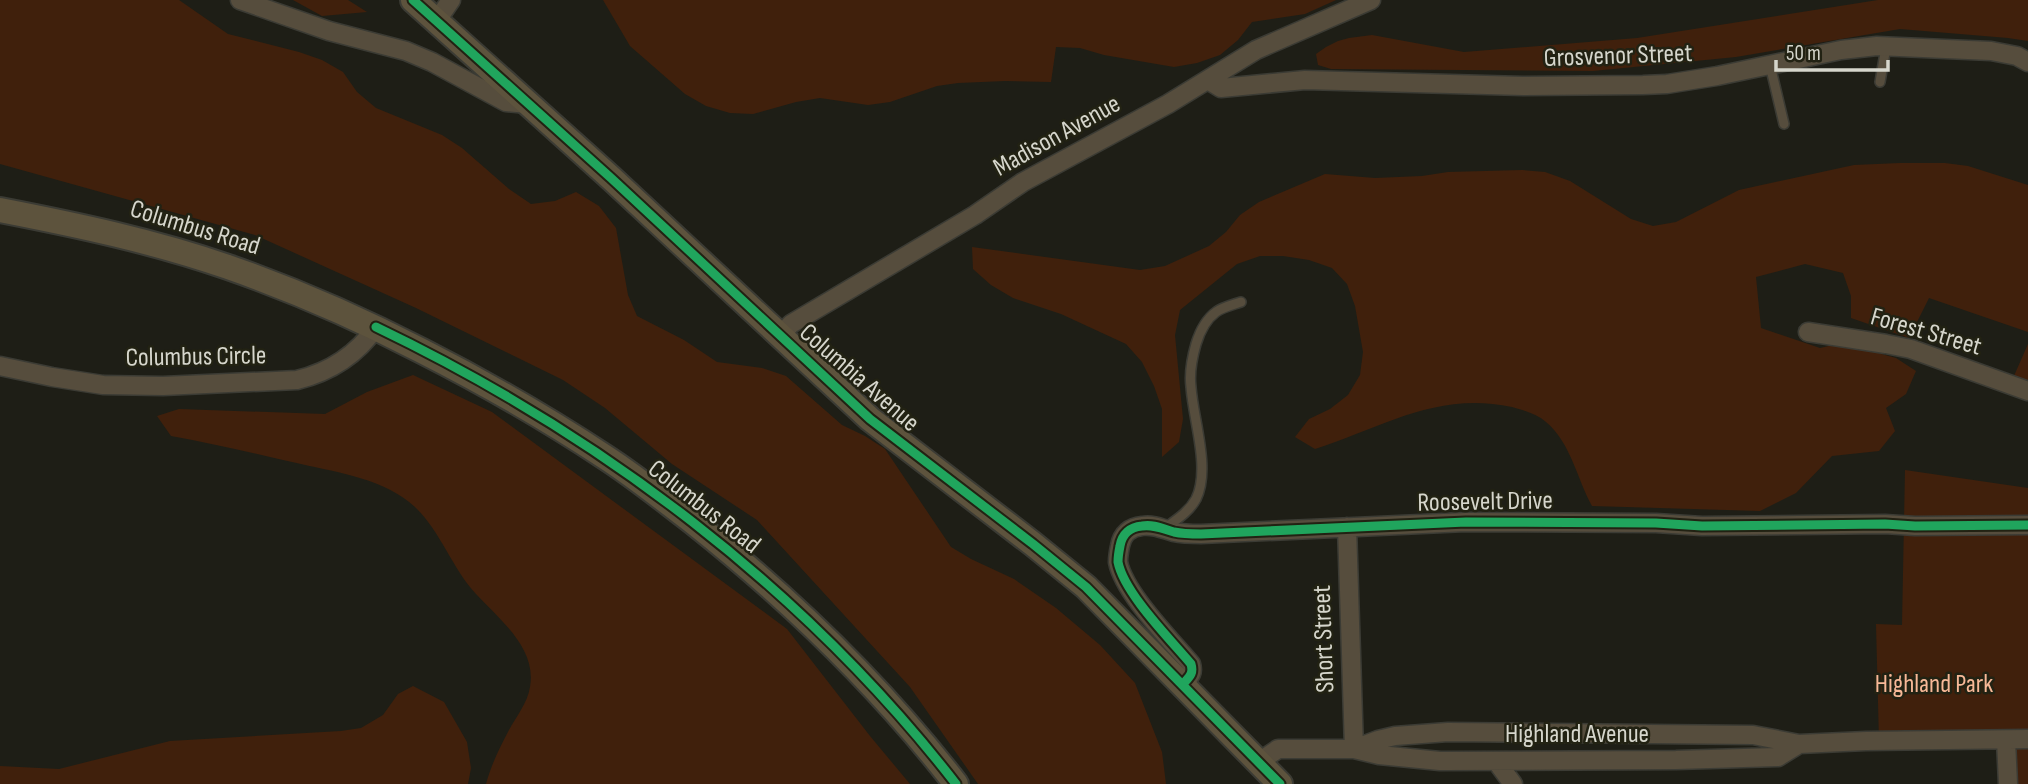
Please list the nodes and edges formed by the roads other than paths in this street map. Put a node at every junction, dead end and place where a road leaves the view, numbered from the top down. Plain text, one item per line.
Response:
1 (240, 0) edge
2 (413, 0) edge
3 (451, 0) edge
4 (1371, 0) edge
5 (436, 22) junction
6 (1886, 47) junction
7 (2028, 62) edge
8 (1770, 65) junction
9 (1208, 80) junction
10 (1880, 82) dead end
11 (528, 104) junction
12 (1784, 124) dead end
13 (0, 210) edge
14 (1241, 302) dead end
15 (376, 327) junction
16 (1808, 332) dead end
17 (779, 336) junction
18 (0, 366) edge
19 (2028, 391) edge
20 (2028, 525) edge
21 (1347, 527) junction
22 (1165, 528) junction
23 (1183, 684) junction
24 (2028, 739) edge
25 (2006, 740) junction
26 (1799, 744) junction
27 (1354, 749) junction
28 (1496, 761) junction
29 (1259, 762) junction
30 (956, 784) edge
31 (1280, 784) edge
32 (1513, 784) edge
33 (2008, 784) edge

1 - 11 street
2 - 5 street, Columbia Avenue
3 - 5 street
4 - 9 street, Madison Avenue
5 - 11 street, Columbia Avenue
6 - 7 street, Grosvenor Street
6 - 8 street, Grosvenor Street
6 - 10 lane
8 - 9 street, Grosvenor Street
8 - 12 lane
9 - 17 street, Madison Avenue
11 - 17 street, Columbia Avenue
13 - 15 street, Columbus Road
14 - 22 lane
15 - 18 street, Columbus Circle
15 - 30 street, Columbus Road
16 - 19 street, Forest Street
17 - 23 street, Columbia Avenue
20 - 21 street, Roosevelt Drive
21 - 22 street, Roosevelt Drive
21 - 27 street, Short Street
22 - 23 street, Roosevelt Drive
23 - 29 street, Columbia Avenue
24 - 25 street, Highland Avenue
25 - 26 street, Highland Avenue
25 - 33 street
26 - 27 street, Highland Avenue
26 - 28 street, Highland Avenue
27 - 28 street, Highland Avenue
27 - 29 street, Highland Avenue
28 - 32 street
29 - 31 street, Columbia Avenue

